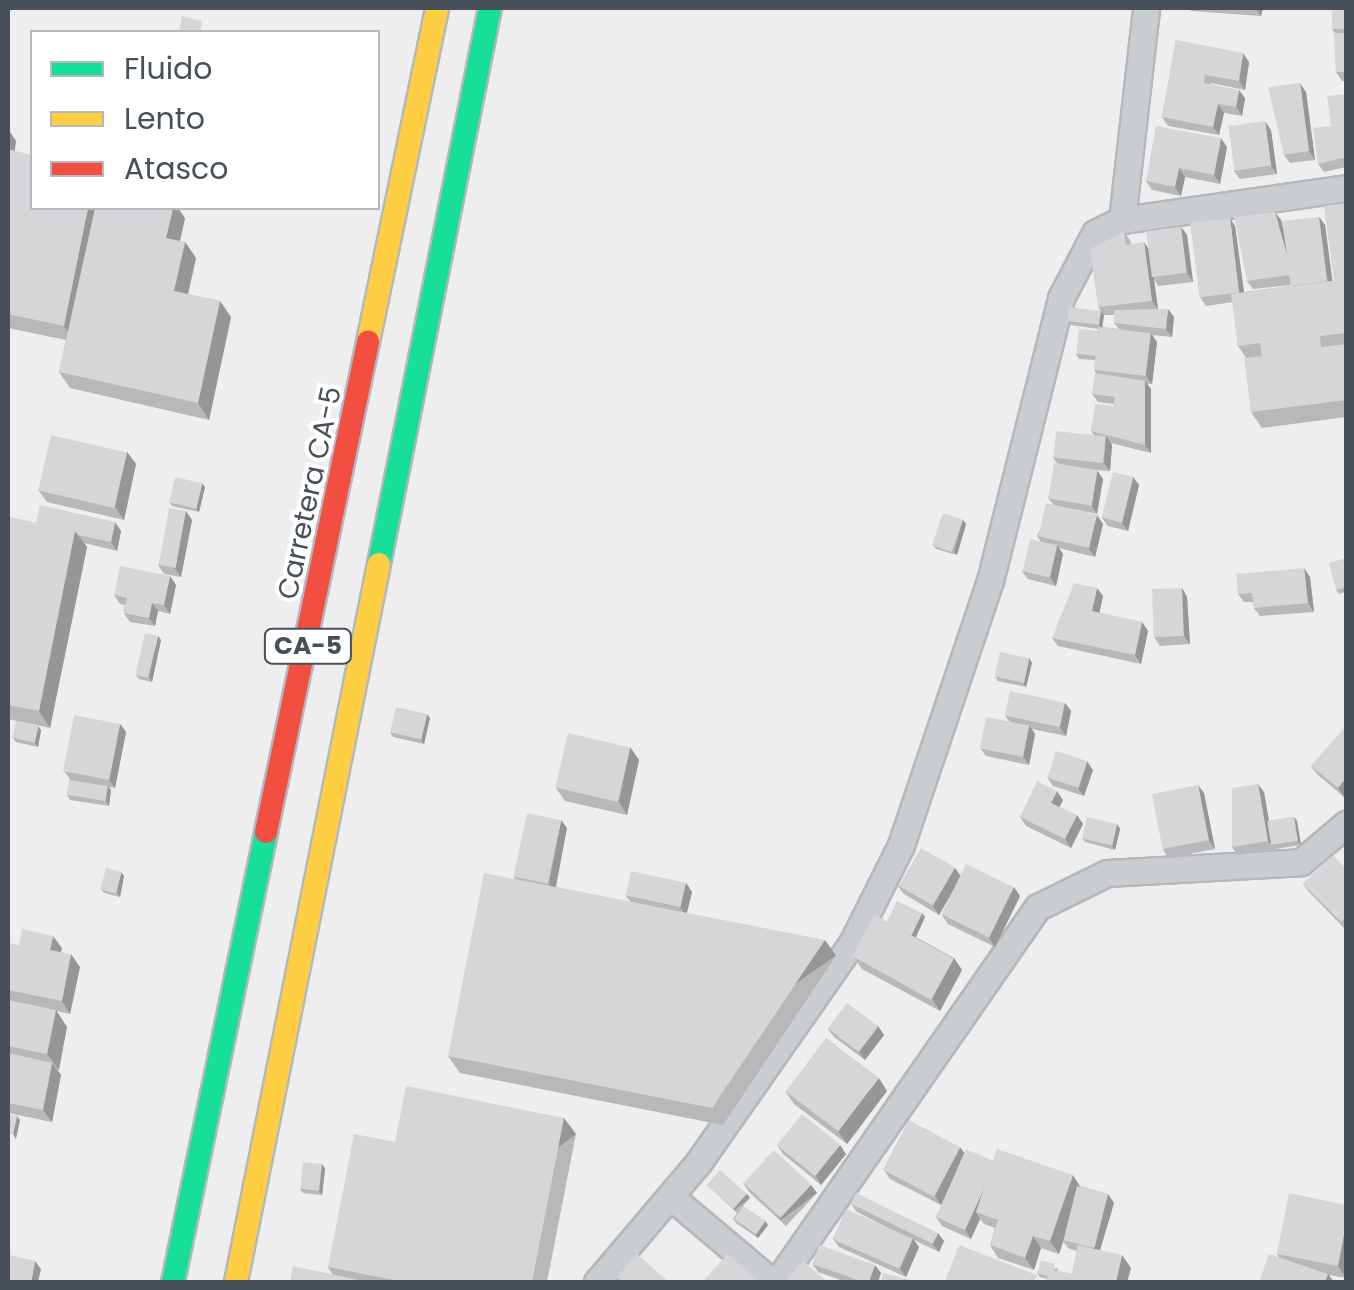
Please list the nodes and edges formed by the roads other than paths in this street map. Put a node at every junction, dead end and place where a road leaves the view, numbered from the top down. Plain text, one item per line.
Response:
1 (437, 8) edge
2 (490, 8) edge
3 (1146, 8) edge
4 (1346, 188) edge
5 (1122, 220) junction
6 (1346, 824) edge
7 (671, 1197) junction
8 (173, 1282) edge
9 (236, 1282) edge
10 (598, 1282) edge
11 (775, 1282) edge

1 - 8 highway, Carretera CA-5 / CA-5
2 - 9 highway, CA-5
3 - 5 street
4 - 5 street
5 - 7 street
6 - 11 street
7 - 10 street
7 - 11 street

